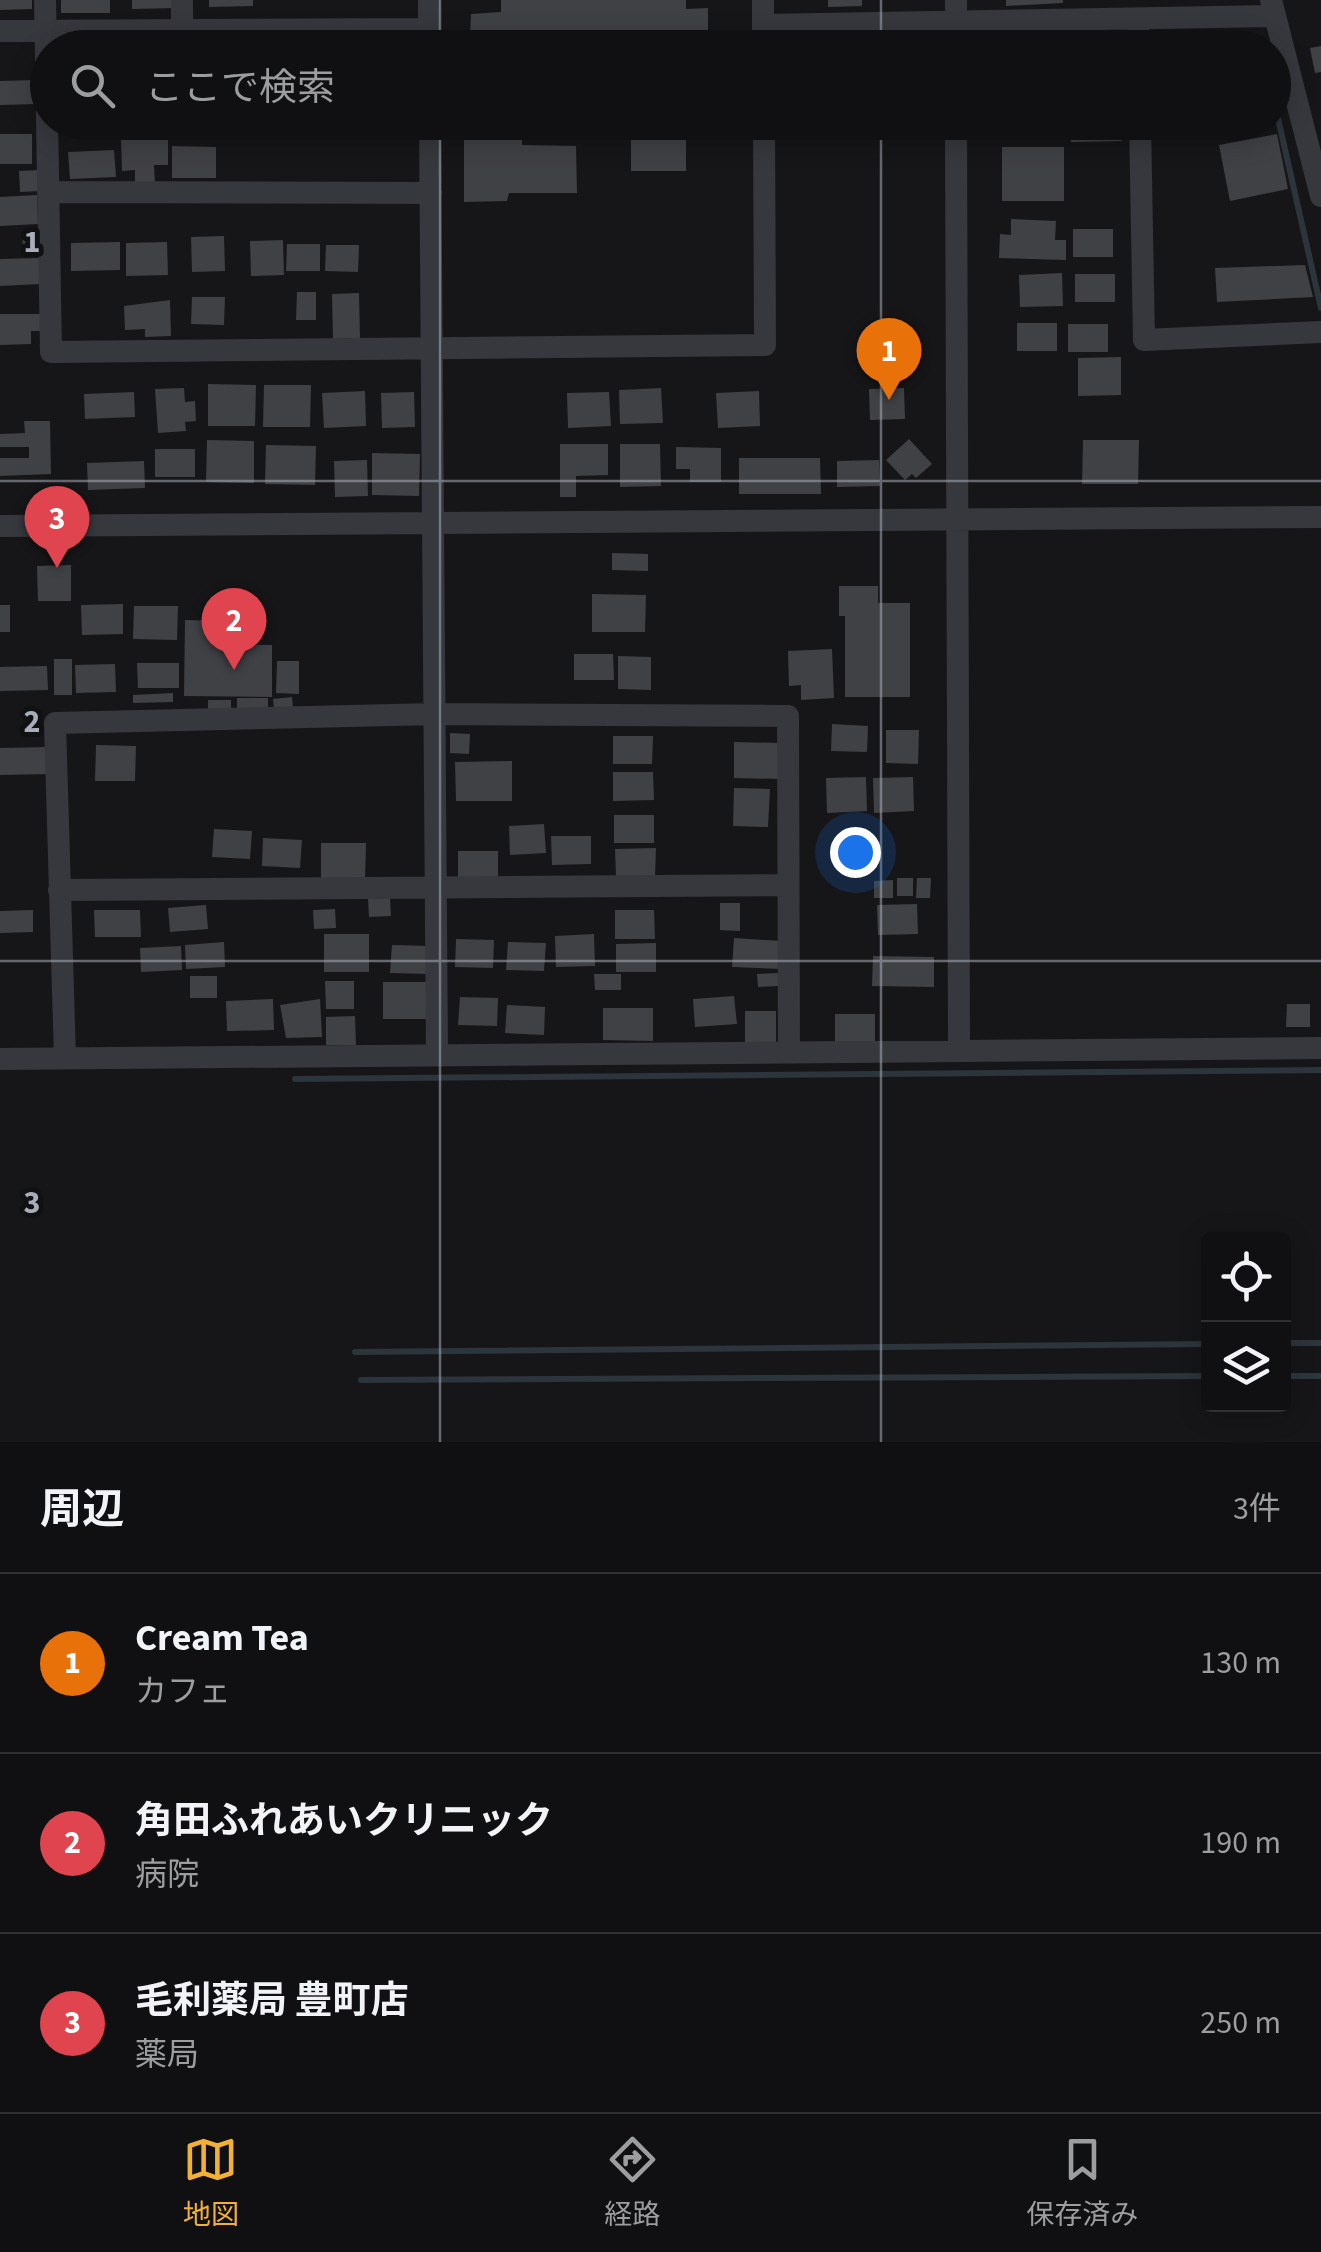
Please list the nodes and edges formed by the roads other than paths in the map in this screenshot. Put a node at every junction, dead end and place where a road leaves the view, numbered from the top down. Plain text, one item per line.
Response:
1 (45, 0) edge
2 (182, 0) edge
3 (429, 0) edge
4 (763, 0) edge
5 (1273, 8) edge
6 (956, 11) edge
7 (1138, 20) junction
8 (45, 30) edge
9 (182, 30) edge
10 (429, 30) edge
11 (763, 30) edge
12 (809, 30) edge
13 (1138, 30) edge
14 (30, 31) edge
15 (0, 32) edge
16 (1291, 78) edge
17 (47, 140) edge
18 (430, 140) edge
19 (764, 140) edge
20 (956, 140) edge
21 (1140, 140) edge
22 (48, 192) junction
23 (431, 193) junction
24 (1321, 196) edge
25 (1321, 332) edge
26 (432, 348) junction
27 (1321, 517) edge
28 (958, 520) junction
29 (434, 523) junction
30 (0, 526) edge
31 (435, 714) junction
32 (787, 885) junction
33 (436, 887) junction
34 (59, 890) junction
35 (960, 1048) junction
36 (1321, 1048) edge
37 (789, 1050) junction
38 (437, 1054) junction
39 (65, 1058) junction
40 (0, 1059) edge

1 - 8 street
2 - 9 street
3 - 10 street
4 - 11 street
5 - 7 street
6 - 7 street
6 - 12 street
7 - 13 street
14 - 15 street
16 - 24 street
17 - 22 street
18 - 23 street
19 - 26 street
20 - 28 street
21 - 25 street
22 - 23 street
22 - 26 street
23 - 26 street
26 - 29 street
27 - 28 street
28 - 29 street
28 - 35 street
29 - 30 street
29 - 31 street
31 - 32 street
31 - 33 street
31 - 34 street
32 - 33 street
32 - 37 street
33 - 34 street
33 - 38 street
34 - 39 street
35 - 36 street
35 - 37 street
37 - 38 street
38 - 39 street
39 - 40 street

